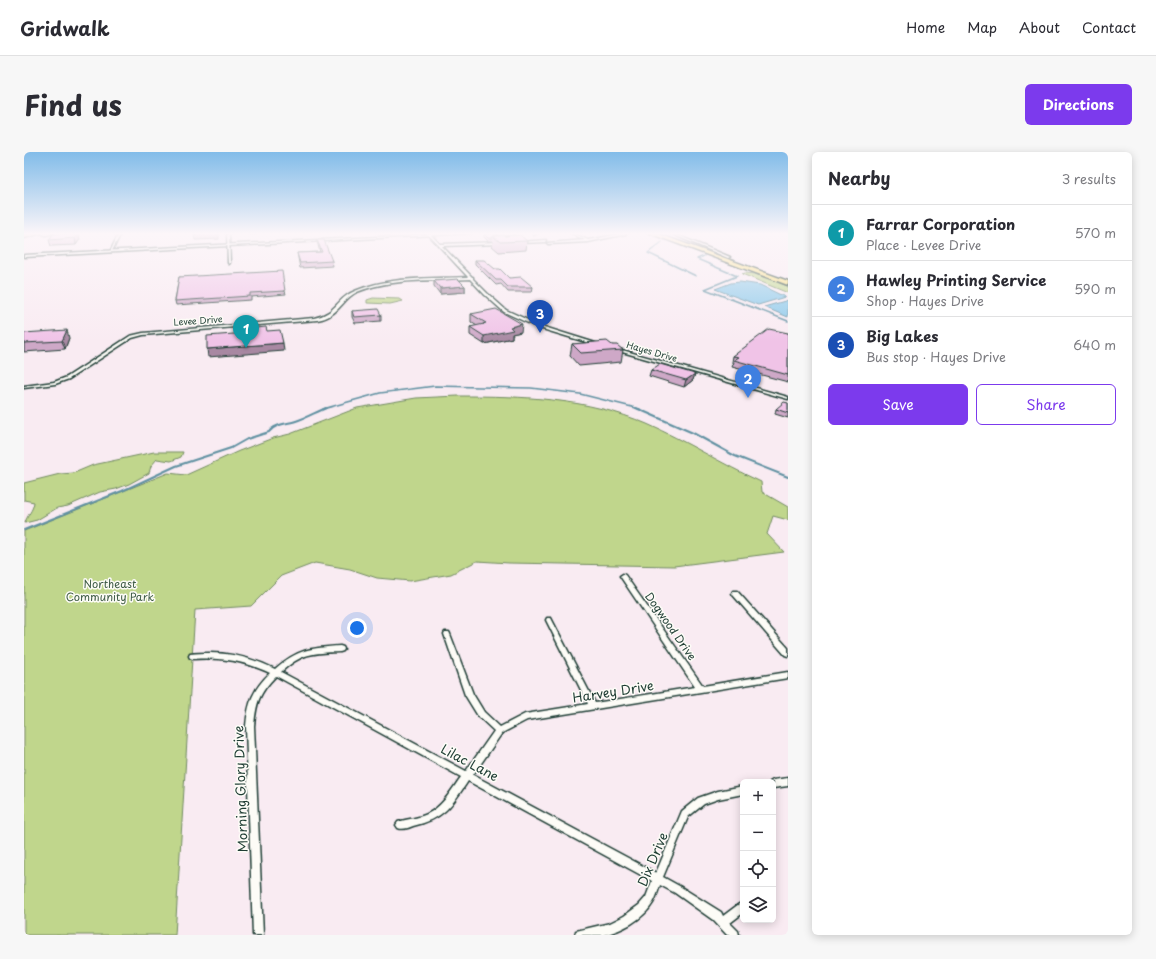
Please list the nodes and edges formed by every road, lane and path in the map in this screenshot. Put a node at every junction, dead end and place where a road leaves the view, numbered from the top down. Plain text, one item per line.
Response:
1 (464, 270) edge
2 (754, 270) edge
3 (759, 270) edge
4 (472, 278) junction
5 (788, 282) edge
6 (24, 386) edge
7 (788, 398) edge
8 (623, 576) dead end
9 (736, 593) dead end
10 (549, 620) dead end
11 (447, 634) dead end
12 (340, 649) dead end
13 (788, 653) edge
14 (193, 656) dead end
15 (276, 673) junction
16 (788, 675) edge
17 (701, 689) junction
18 (593, 706) junction
19 (499, 731) junction
20 (467, 775) junction
21 (788, 782) edge
22 (776, 784) edge
23 (740, 791) edge
24 (400, 825) dead end
25 (658, 879) junction
26 (740, 909) edge
27 (723, 922) junction
28 (258, 935) edge
29 (580, 935) edge
30 (734, 935) edge

1 - 4 street, Hayes Drive
2 - 5 highway
3 - 5 highway
4 - 6 street, Levee Drive
4 - 7 street, Hayes Drive
8 - 17 street, Dogwood Drive
9 - 13 street
10 - 18 street
11 - 19 street
12 - 15 street, Morning Glory Drive
14 - 15 street, Lilac Lane
15 - 20 street, Lilac Lane
15 - 28 street, Morning Glory Drive
16 - 17 street, Harvey Drive
17 - 18 street, Harvey Drive
18 - 19 street, Harvey Drive
19 - 20 street, Harvey Drive
20 - 24 street, Harvey Drive
20 - 25 street, Lilac Lane
21 - 22 street
23 - 25 street, Dix Drive
25 - 27 street, Lilac Lane
25 - 29 street, Dix Drive
26 - 27 street
27 - 30 street, Lilac Lane

